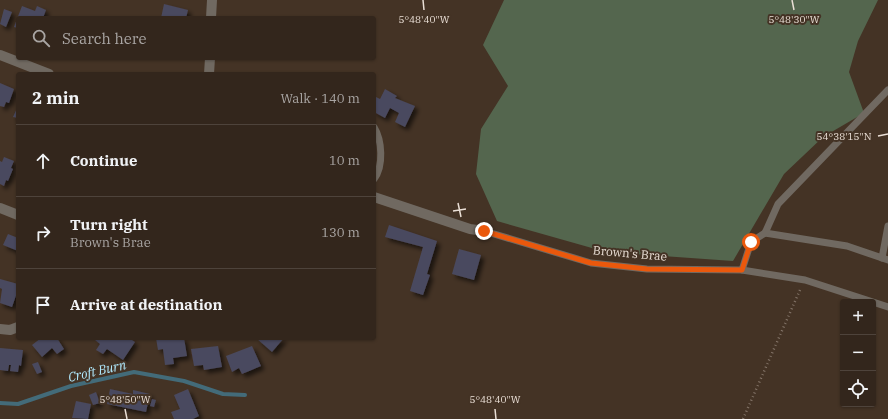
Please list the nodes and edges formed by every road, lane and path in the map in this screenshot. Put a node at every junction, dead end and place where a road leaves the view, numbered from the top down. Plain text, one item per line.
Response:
1 (212, 0) edge
2 (212, 16) edge
3 (0, 55) edge
4 (210, 60) edge
5 (44, 72) edge
6 (210, 72) edge
7 (888, 90) edge
8 (376, 130) edge
9 (376, 173) edge
10 (376, 198) edge
11 (0, 208) edge
12 (16, 214) edge
13 (888, 226) edge
14 (484, 231) joint
15 (765, 233) junction
16 (885, 260) edge
17 (742, 270) junction
18 (805, 280) junction
19 (888, 307) edge
20 (16, 328) edge
21 (0, 329) edge
22 (743, 419) edge

1 - 2 street
3 - 5 street
4 - 6 street
7 - 15 lane
8 - 9 lane
10 - 14 street, Brown's Brae
11 - 12 street
13 - 16 lane
14 - 17 lane, Brown's Brae
15 - 16 lane
15 - 17 lane
17 - 18 lane, Brown's Brae
18 - 19 lane, Brown's Brae
18 - 22 path
20 - 21 street

